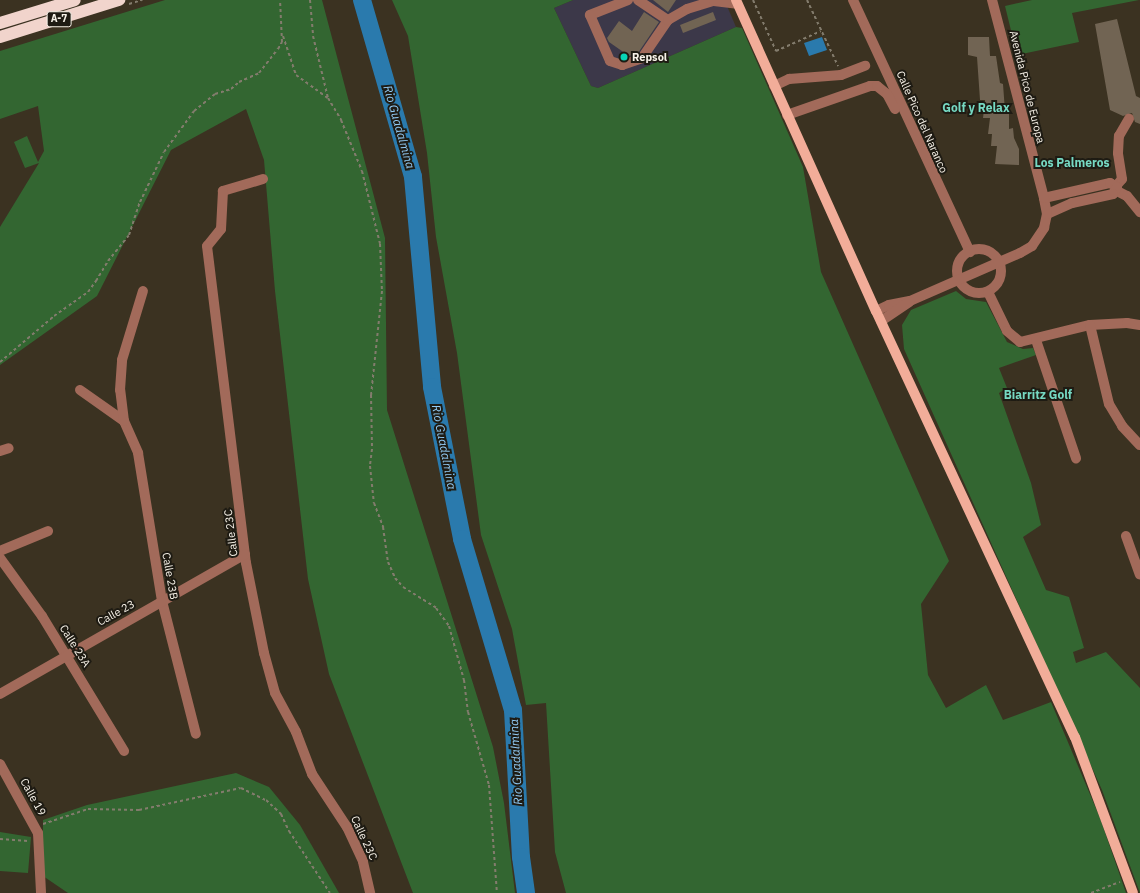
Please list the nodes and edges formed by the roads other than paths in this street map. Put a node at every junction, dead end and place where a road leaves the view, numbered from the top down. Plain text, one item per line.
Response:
1 (75, 0) edge
2 (119, 0) edge
3 (628, 0) edge
4 (638, 0) edge
5 (693, 0) edge
6 (854, 0) edge
7 (992, 0) edge
8 (737, 2) edge
9 (687, 9) junction
10 (668, 20) junction
11 (0, 23) edge
12 (0, 37) edge
13 (865, 66) dead end
14 (774, 86) junction
15 (895, 109) dead end
16 (787, 115) junction
17 (1129, 119) dead end
18 (263, 179) dead end
19 (1116, 188) junction
20 (1044, 198) junction
21 (1140, 212) edge
22 (1047, 214) junction
23 (970, 252) junction
24 (1000, 263) junction
25 (959, 281) junction
26 (143, 291) dead end
27 (988, 292) junction
28 (910, 301) junction
29 (876, 311) junction
30 (881, 321) junction
31 (1140, 325) edge
32 (1090, 326) junction
33 (1036, 340) junction
34 (80, 390) dead end
35 (124, 421) junction
36 (1140, 445) edge
37 (1076, 458) dead end
38 (48, 531) dead end
39 (1126, 536) dead end
40 (0, 551) edge
41 (245, 554) junction
42 (0, 558) edge
43 (1140, 575) edge
44 (162, 601) junction
45 (66, 654) junction
46 (0, 694) edge
47 (196, 734) dead end
48 (124, 751) dead end
49 (0, 764) edge
50 (42, 893) edge
51 (370, 893) edge
52 (1133, 893) edge

1 - 11 highway, A-7
2 - 12 highway, A-7
3 - 10 street
4 - 10 street
5 - 9 street
6 - 23 street, Calle Pico del Naranco
7 - 20 street, Avenida Pico de Europa
8 - 9 street
8 - 14 main road
9 - 10 street
13 - 14 street
14 - 16 main road
15 - 16 street
16 - 29 main road
17 - 19 street
18 - 41 street, Calle 23C
19 - 20 street
19 - 21 street
19 - 22 street
20 - 22 street, Avenida Pico de Europa
22 - 24 street, Avenida Pico de Europa
23 - 24 street
23 - 25 street
24 - 25 street
24 - 27 street
25 - 27 street
25 - 28 street
26 - 35 street, Calle 23B
27 - 33 street
28 - 29 street
28 - 30 street
29 - 30 main road
30 - 52 main road
31 - 32 street
32 - 33 street
32 - 36 street
33 - 37 street
34 - 35 street
35 - 44 street, Calle 23B
38 - 40 street
39 - 43 street
41 - 44 street, Calle 23
41 - 51 street, Calle 23C
42 - 45 street, Calle 23A
44 - 45 street, Calle 23
44 - 47 street, Calle 23B
45 - 46 street, Calle 23
45 - 48 street, Calle 23A
49 - 50 street, Calle 19

